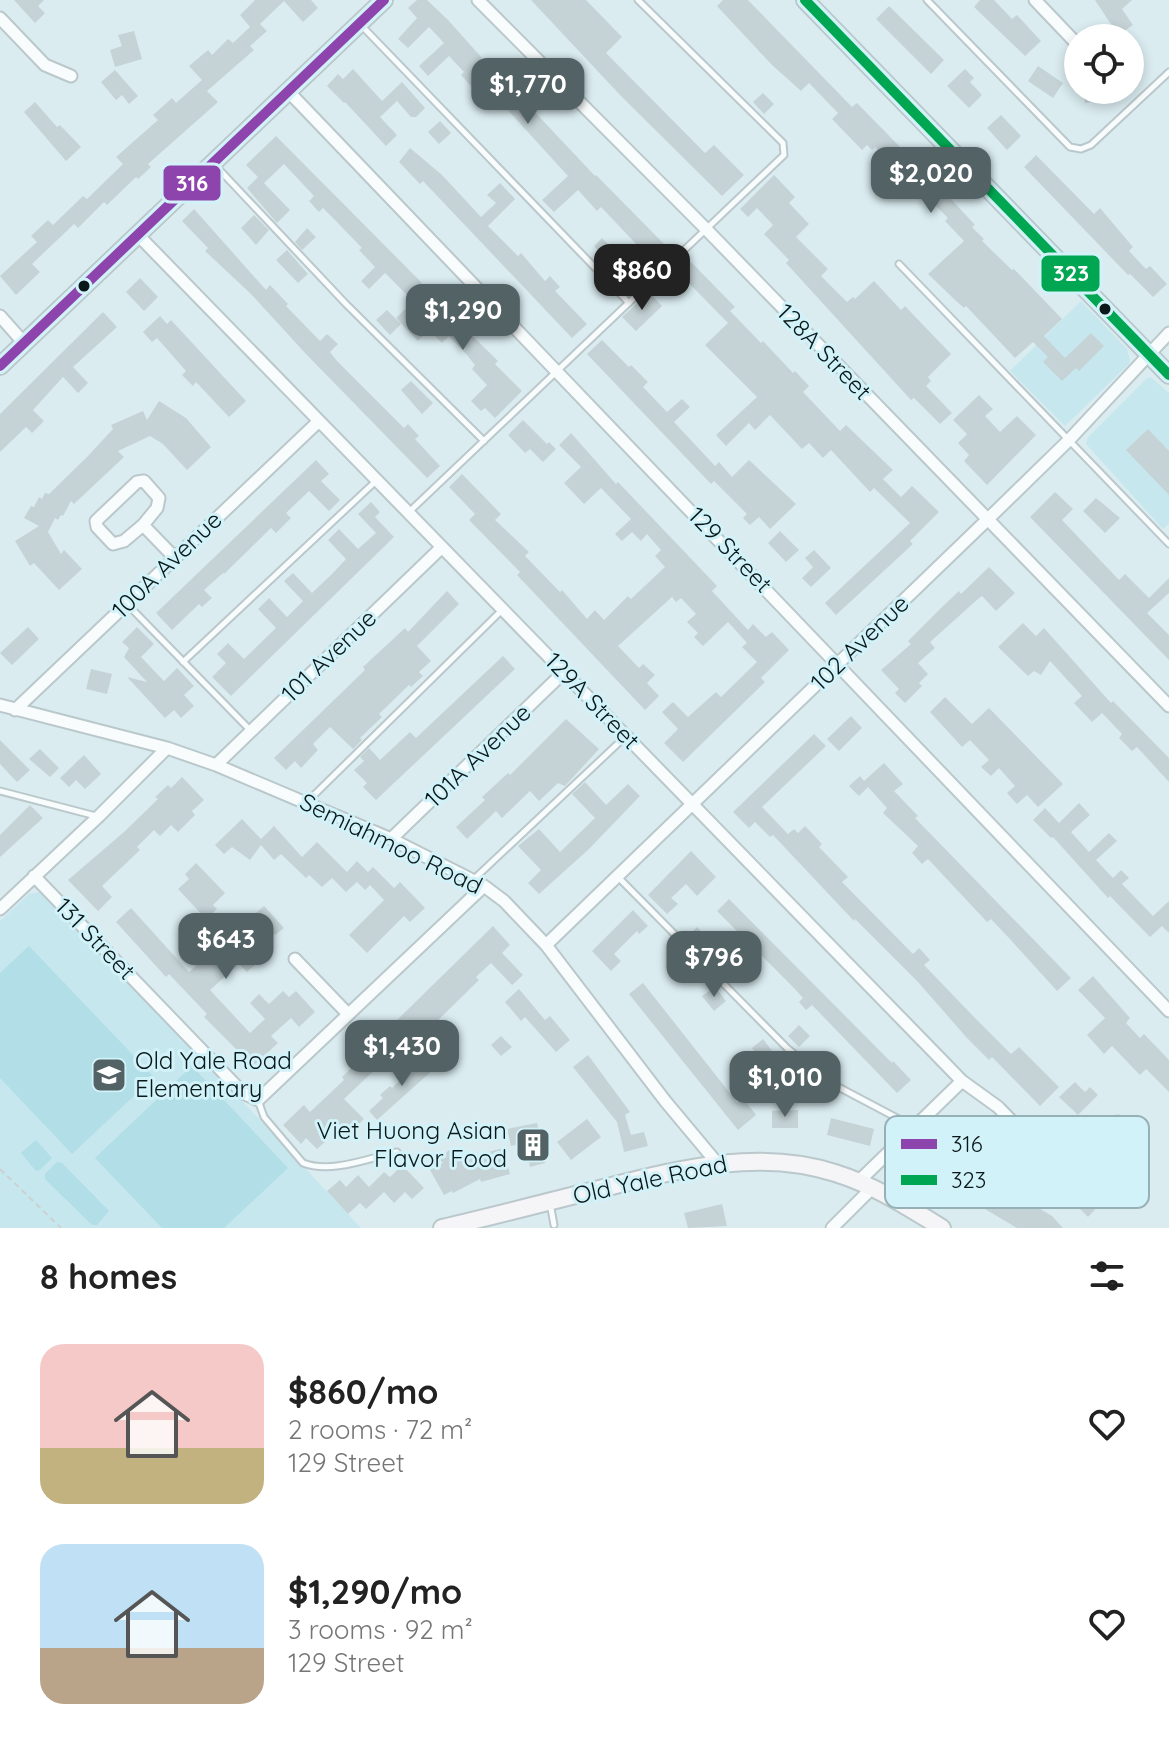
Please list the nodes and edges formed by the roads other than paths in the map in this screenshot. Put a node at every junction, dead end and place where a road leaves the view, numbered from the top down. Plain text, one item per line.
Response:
1 (384, 0) edge
2 (478, 0) edge
3 (638, 0) edge
4 (805, 0) edge
5 (927, 0) edge
6 (1035, 0) edge
7 (0, 18) edge
8 (359, 23) junction
9 (1064, 30) edge
10 (1169, 72) edge
11 (71, 76) dead end
12 (288, 91) junction
13 (212, 163) junction
14 (706, 229) junction
15 (137, 234) junction
16 (899, 264) dead end
17 (629, 303) junction
18 (0, 316) edge
19 (1169, 333) edge
20 (24, 343) junction
21 (1149, 354) junction
22 (0, 366) edge
23 (557, 371) junction
24 (1169, 375) edge
25 (319, 421) junction
26 (1069, 440) junction
27 (484, 441) junction
28 (377, 480) junction
29 (409, 513) junction
30 (987, 520) junction
31 (143, 525) junction
32 (1169, 544) edge
33 (442, 547) junction
34 (174, 557) junction
35 (126, 603) junction
36 (503, 609) junction
37 (183, 662) junction
38 (839, 663) junction
39 (564, 672) junction
40 (0, 705) edge
41 (1169, 706) edge
42 (15, 710) junction
43 (250, 731) junction
44 (626, 736) junction
45 (167, 748) junction
46 (216, 765) junction
47 (0, 791) edge
48 (306, 802) junction
49 (693, 805) junction
50 (99, 816) junction
51 (391, 839) junction
52 (34, 876) junction
53 (617, 877) junction
54 (479, 883) junction
55 (0, 909) edge
56 (546, 945) junction
57 (295, 959) dead end
58 (1169, 1011) edge
59 (348, 1014) junction
60 (962, 1081) junction
61 (258, 1100) junction
62 (894, 1116) edge
63 (926, 1116) edge
64 (1007, 1116) edge
65 (397, 1152) dead end
66 (885, 1162) edge
67 (717, 1163) junction
68 (866, 1184) junction
69 (885, 1195) edge
70 (549, 1202) junction
71 (907, 1208) edge
72 (505, 1221) edge
73 (554, 1225) dead end
74 (442, 1228) edge
75 (832, 1228) edge
76 (942, 1228) edge

1 - 8 main road
2 - 14 street, 128A Street
3 - 14 lane
4 - 21 main road
5 - 10 lane
6 - 9 street
7 - 11 street
8 - 12 main road
8 - 17 lane
12 - 13 main road
12 - 23 street, 129 Street
13 - 15 main road
13 - 27 lane
14 - 17 lane
14 - 30 street, 128A Street
15 - 20 main road
15 - 25 street, 129A Street
16 - 26 lane
17 - 23 lane
18 - 20 street
19 - 21 street, 102 Avenue
20 - 22 main road
21 - 24 main road
21 - 26 street, 102 Avenue
23 - 27 lane
23 - 38 street, 129 Street
25 - 28 street, 129A Street
25 - 34 street, 100A Avenue
26 - 30 street, 102 Avenue
26 - 32 lane
27 - 29 lane
28 - 29 street, 129A Street
28 - 37 lane
29 - 33 street, 129A Street
30 - 38 street, 102 Avenue
30 - 41 street, 128A Street
31 - 31 street
31 - 34 street
33 - 36 street, 129A Street
33 - 43 street, 101 Avenue
34 - 35 street, 100A Avenue
35 - 37 lane
35 - 42 street, 100A Avenue
36 - 39 street, 129A Street
36 - 48 lane
37 - 43 lane
38 - 49 street, 102 Avenue
38 - 58 street, 129 Street
39 - 44 street, 129A Street
39 - 51 street, 101A Avenue
40 - 42 street, Semiahmoo Road
42 - 45 street, Semiahmoo Road
43 - 46 street, 101 Avenue
44 - 49 street, 129A Street
44 - 54 lane
45 - 46 street, Semiahmoo Road
45 - 50 street
46 - 48 street, Semiahmoo Road
47 - 50 lane
48 - 51 street, Semiahmoo Road
49 - 53 street, 102 Avenue
49 - 60 street, 129A Street
50 - 52 street
51 - 54 street, Semiahmoo Road
52 - 55 street
52 - 61 street, 131 Street
53 - 56 street, 102 Avenue
53 - 62 lane
54 - 56 street, Semiahmoo Road
54 - 59 street
56 - 67 street, Semiahmoo Road
57 - 59 street
59 - 61 street
60 - 63 street
60 - 64 street, 129A Street
61 - 65 lane
66 - 68 street
67 - 68 main road, Old Yale Road
67 - 70 main road, Old Yale Road
68 - 69 main road, Old Yale Road
68 - 75 street
70 - 72 main road, Old Yale Road
70 - 73 lane
71 - 76 main road, Old Yale Road
72 - 74 main road, Old Yale Road

